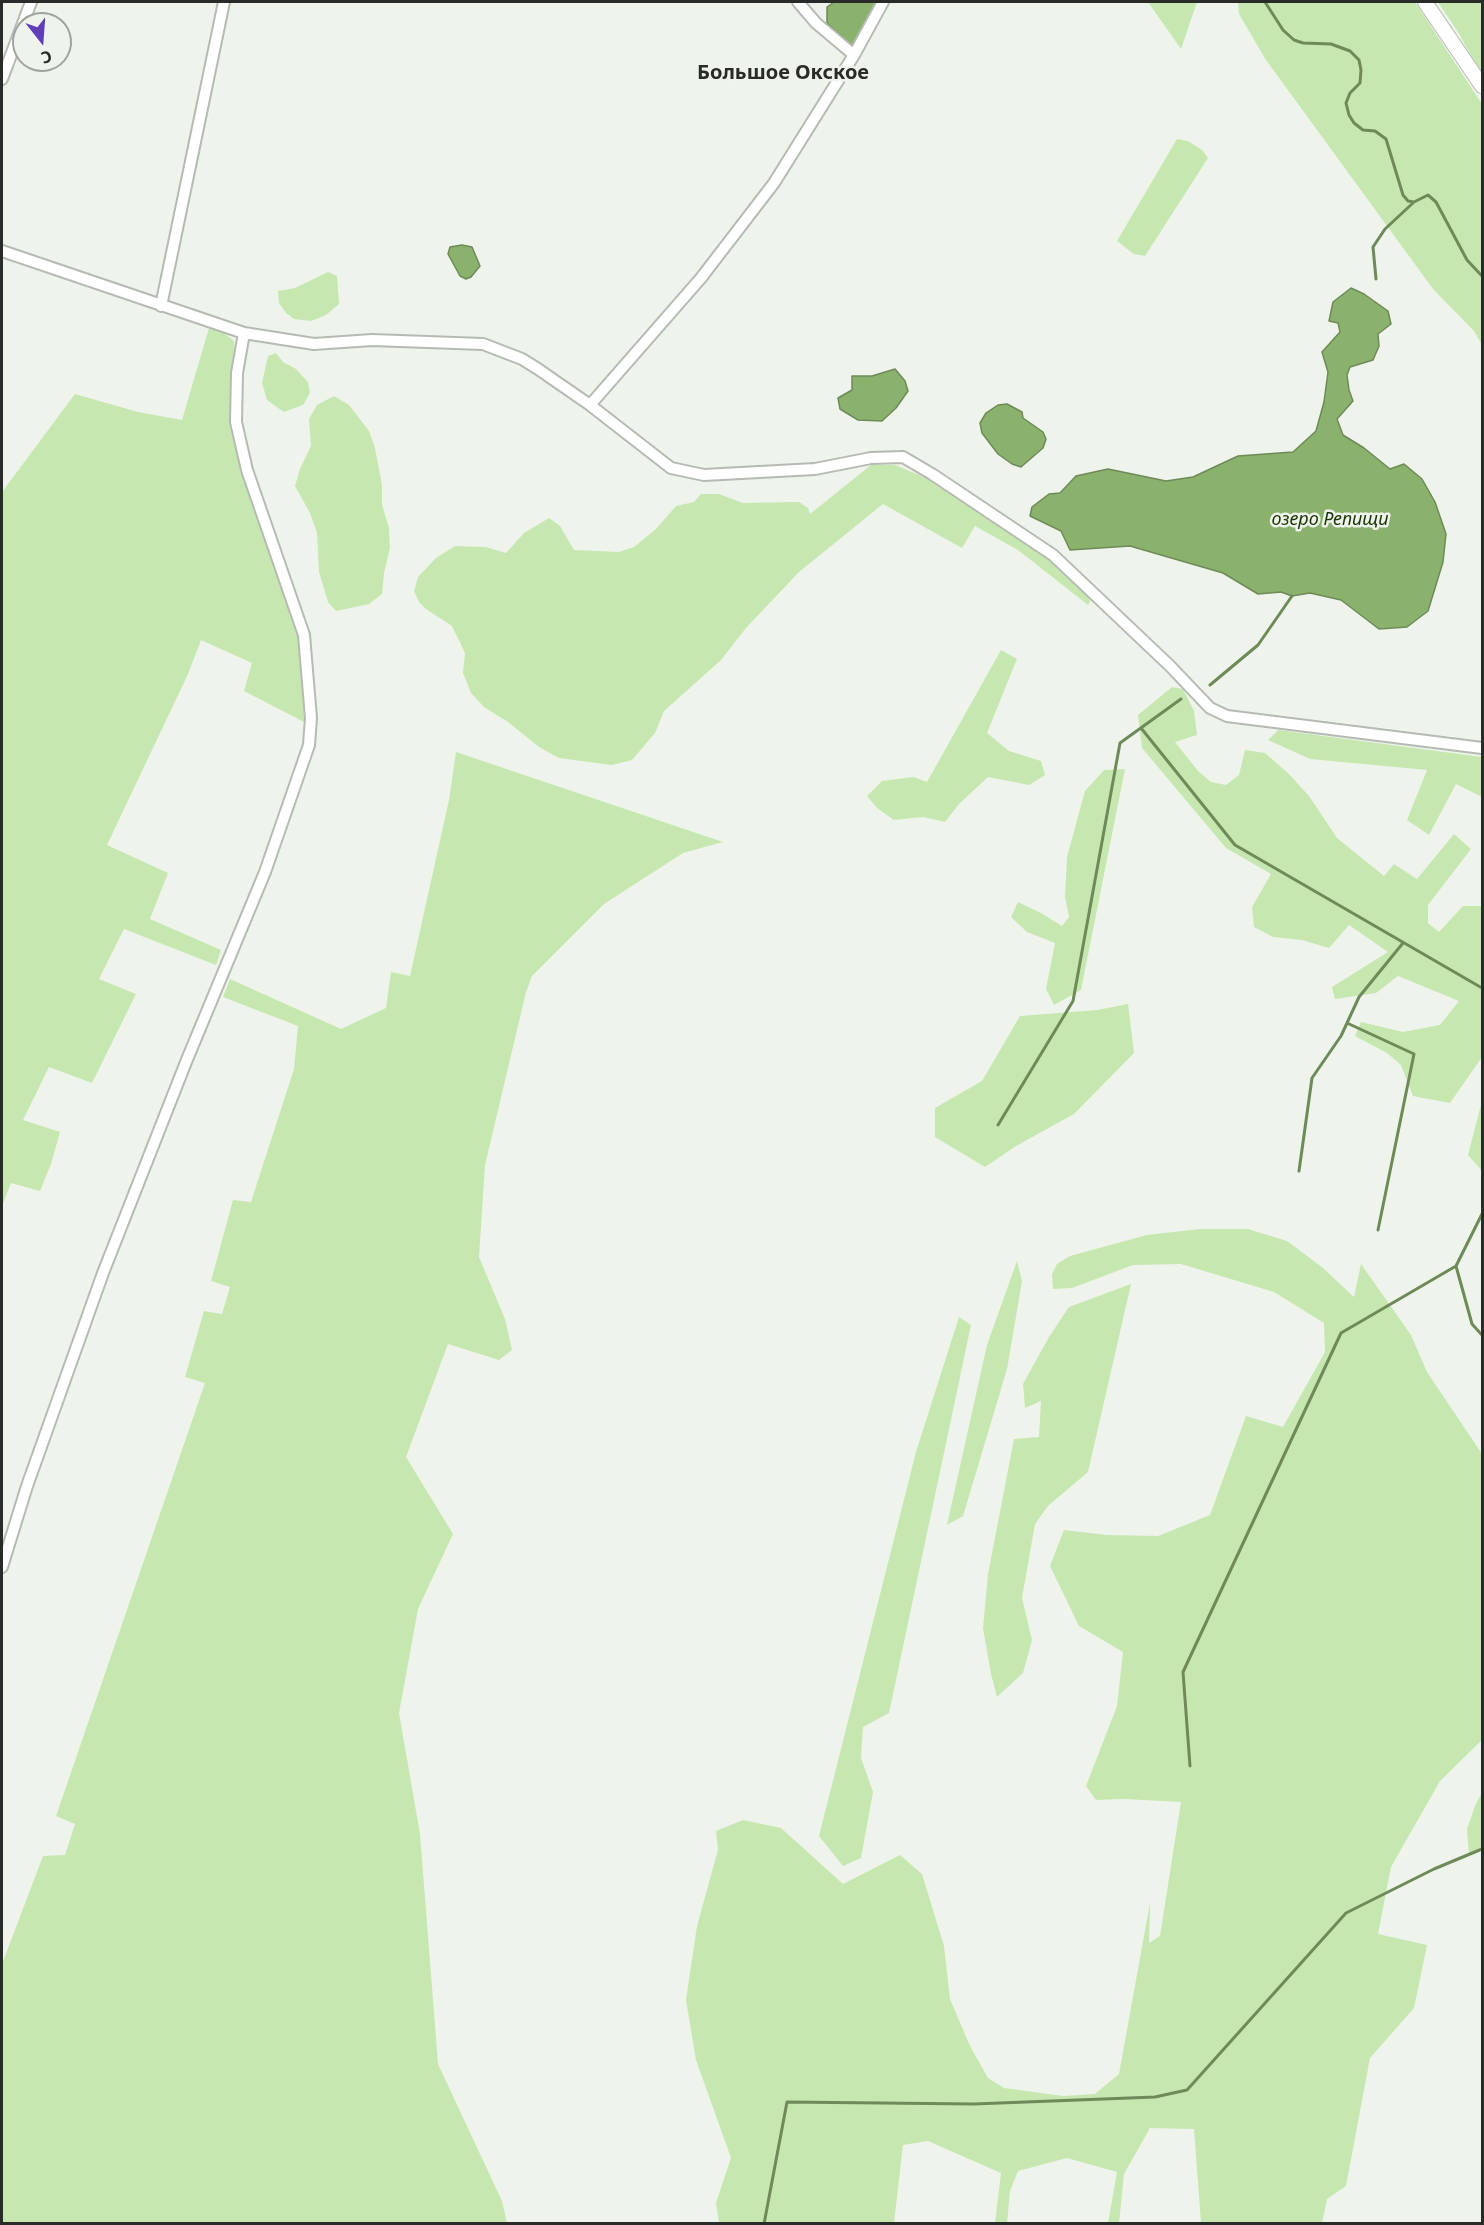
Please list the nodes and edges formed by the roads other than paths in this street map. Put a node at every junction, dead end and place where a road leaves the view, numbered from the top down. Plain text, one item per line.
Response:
1 (32, 2) edge
2 (224, 2) edge
3 (798, 2) edge
4 (883, 2) edge
5 (1425, 2) edge
6 (854, 55) junction
7 (2, 79) edge
8 (1482, 86) edge
9 (2, 251) edge
10 (161, 306) junction
11 (244, 333) junction
12 (590, 405) junction
13 (1482, 748) edge
14 (2, 1567) edge

1 - 7 street
2 - 10 street
3 - 6 street
4 - 6 street
5 - 8 main road
6 - 12 street
9 - 10 street
10 - 11 street
11 - 12 street
11 - 14 street
12 - 13 street

